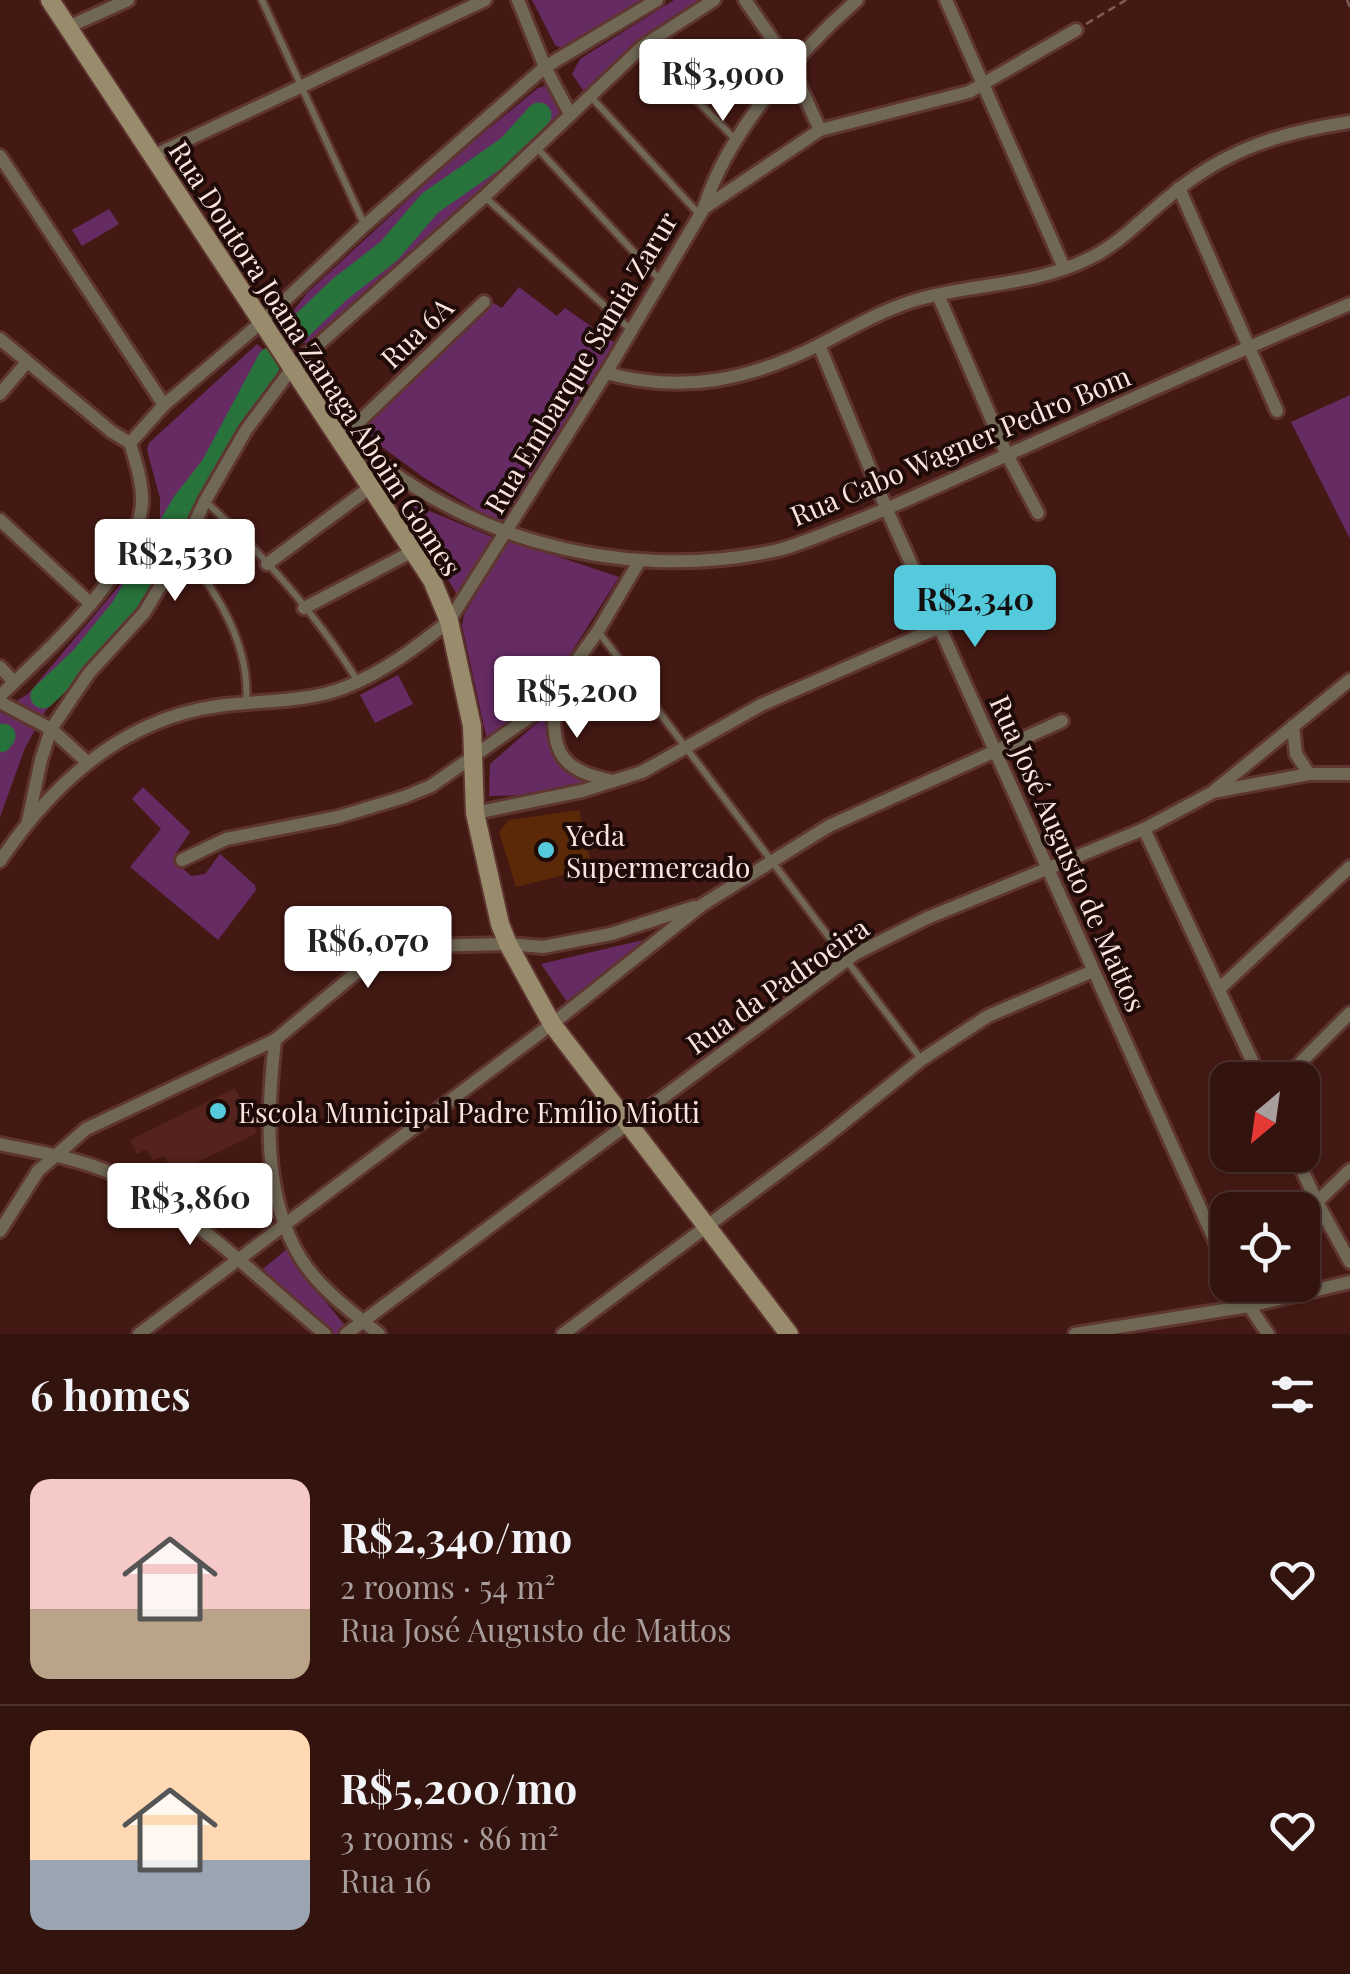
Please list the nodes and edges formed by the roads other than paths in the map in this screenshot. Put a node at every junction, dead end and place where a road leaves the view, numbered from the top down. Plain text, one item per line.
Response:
1 (50, 0) edge
2 (128, 0) edge
3 (262, 0) edge
4 (485, 0) edge
5 (518, 0) edge
6 (656, 0) edge
7 (714, 0) edge
8 (745, 0) edge
9 (857, 0) edge
10 (946, 0) edge
11 (68, 27) junction
12 (1076, 30) road end
13 (643, 46) junction
14 (791, 66) junction
15 (545, 67) junction
16 (983, 86) junction
17 (302, 87) junction
18 (590, 96) junction
19 (570, 114) junction
20 (1350, 122) edge
21 (820, 130) junction
22 (737, 140) junction
23 (536, 147) junction
24 (0, 156) edge
25 (153, 156) junction
26 (1179, 188) junction
27 (484, 196) junction
28 (701, 211) junction
29 (364, 226) junction
30 (1064, 268) junction
31 (659, 278) junction
32 (938, 295) junction
33 (484, 302) dead end
34 (1350, 304) edge
35 (263, 321) junction
36 (632, 330) junction
37 (0, 338) edge
38 (819, 345) junction
39 (1248, 347) junction
40 (27, 362) junction
41 (293, 367) junction
42 (606, 373) junction
43 (0, 394) edge
44 (164, 405) junction
45 (1276, 411) dead end
46 (344, 437) junction
47 (130, 443) junction
48 (1006, 455) junction
49 (372, 486) junction
50 (205, 501) junction
51 (887, 510) junction
52 (1038, 513) dead end
53 (0, 520) edge
54 (507, 532) junction
55 (182, 550) junction
56 (415, 550) junction
57 (640, 560) junction
58 (267, 564) junction
59 (91, 604) junction
60 (304, 608) junction
61 (450, 621) junction
62 (942, 626) junction
63 (598, 632) junction
64 (0, 667) edge
65 (1350, 680) edge
66 (14, 682) junction
67 (358, 682) junction
68 (556, 690) junction
69 (0, 699) edge
70 (246, 704) junction
71 (1062, 721) dead end
72 (1293, 726) junction
73 (51, 729) junction
74 (686, 745) junction
75 (997, 750) junction
76 (474, 756) junction
77 (87, 762) junction
78 (1309, 774) junction
79 (1350, 774) edge
80 (616, 782) junction
81 (1212, 792) junction
82 (474, 813) junction
83 (28, 823) junction
84 (1144, 829) junction
85 (0, 860) edge
86 (182, 860) dead end
87 (769, 862) junction
88 (1048, 866) junction
89 (1350, 867) edge
90 (702, 905) junction
91 (508, 944) junction
92 (844, 962) junction
93 (1092, 971) junction
94 (1219, 990) junction
95 (1350, 1013) edge
96 (552, 1024) junction
97 (274, 1040) junction
98 (921, 1060) junction
99 (1253, 1062) edge
100 (1301, 1062) edge
101 (628, 1122) junction
102 (0, 1144) edge
103 (56, 1156) junction
104 (1350, 1170) edge
105 (1320, 1198) edge
106 (1320, 1209) edge
107 (285, 1223) junction
108 (707, 1224) junction
109 (1210, 1230) edge
110 (0, 1231) edge
111 (238, 1260) junction
112 (1350, 1262) edge
113 (1350, 1282) edge
114 (1246, 1302) edge
115 (1249, 1306) junction
116 (363, 1321) junction
117 (784, 1332) edge
118 (139, 1334) edge
119 (325, 1334) edge
120 (346, 1334) edge
121 (379, 1334) edge
122 (563, 1334) edge
123 (1075, 1334) edge
124 (1268, 1334) edge

1 - 11 street, Rua Doutora Joana Zanaga Aboim Gomes
2 - 11 street
3 - 17 lane
4 - 17 street
5 - 15 street
6 - 15 street
7 - 13 street
8 - 14 street
9 - 14 street
10 - 16 street
11 - 25 street, Rua Doutora Joana Zanaga Aboim Gomes
12 - 16 street
13 - 18 street
13 - 22 lane
14 - 21 street
14 - 22 street
15 - 19 street
15 - 29 street
16 - 21 street
16 - 30 street
17 - 25 street
17 - 29 lane
18 - 19 street
18 - 28 lane
19 - 23 street
20 - 26 street
21 - 28 street
22 - 28 street
23 - 27 street
23 - 31 lane
24 - 44 street
25 - 35 street, Rua Doutora Joana Zanaga Aboim Gomes
26 - 30 street
26 - 39 street
27 - 36 lane
27 - 41 street
28 - 31 street, Rua Embarque Samia Zarur
29 - 35 street
30 - 32 street
31 - 36 street, Rua Embarque Samia Zarur
32 - 38 street
32 - 48 street
33 - 46 street, Rua 6A
34 - 39 street, Rua Cabo Wagner Pedro Bom
35 - 41 street, Rua Doutora Joana Zanaga Aboim Gomes
35 - 44 street
36 - 42 street, Rua Embarque Samia Zarur
37 - 40 street
38 - 42 street
38 - 51 street, Rua José Augusto de Mattos
39 - 45 street
39 - 48 street, Rua Cabo Wagner Pedro Bom
40 - 43 street
40 - 47 street
41 - 46 street, Rua Doutora Joana Zanaga Aboim Gomes
41 - 50 street
42 - 54 street, Rua Embarque Samia Zarur
44 - 47 street
46 - 49 street, Rua Doutora Joana Zanaga Aboim Gomes
46 - 54 street, Rua Cabo Wagner Pedro Bom
47 - 59 street
48 - 51 street, Rua Cabo Wagner Pedro Bom
48 - 52 street
49 - 56 street, Rua Doutora Joana Zanaga Aboim Gomes
49 - 58 street
50 - 55 street
50 - 58 lane
51 - 57 street, Rua Cabo Wagner Pedro Bom
51 - 62 street, Rua José Augusto de Mattos
53 - 59 street
54 - 57 street, Rua Cabo Wagner Pedro Bom
54 - 61 street, Rua Embarque Samia Zarur
55 - 70 lane
55 - 73 street
56 - 60 street
56 - 61 street, Rua Doutora Joana Zanaga Aboim Gomes
57 - 63 street
58 - 60 lane
59 - 66 street
60 - 67 lane
61 - 67 street, Rua Embarque Samia Zarur
61 - 76 street, Rua Doutora Joana Zanaga Aboim Gomes
62 - 74 street
62 - 75 street, Rua José Augusto de Mattos
63 - 68 street
63 - 74 lane
64 - 66 street
65 - 72 street
66 - 69 street
67 - 70 street, Rua Embarque Samia Zarur
68 - 76 street
68 - 80 street
69 - 73 street
70 - 77 street, Rua Embarque Samia Zarur
71 - 75 street
72 - 78 street
72 - 81 street
73 - 77 street
73 - 83 street
74 - 80 street
74 - 87 lane
75 - 87 street
75 - 88 street, Rua José Augusto de Mattos
76 - 82 street, Rua Doutora Joana Zanaga Aboim Gomes
76 - 86 street
77 - 83 street, Rua Embarque Samia Zarur
78 - 79 street, Rua da Padroeira
78 - 81 street, Rua da Padroeira
80 - 82 street
81 - 84 street, Rua da Padroeira
82 - 91 street, Rua Doutora Joana Zanaga Aboim Gomes
83 - 85 street, Rua Embarque Samia Zarur
84 - 88 street, Rua da Padroeira
84 - 94 street
87 - 90 street
87 - 92 lane
88 - 92 street, Rua da Padroeira
88 - 93 street, Rua José Augusto de Mattos
89 - 94 street
90 - 91 street
90 - 96 street
91 - 96 street, Rua Doutora Joana Zanaga Aboim Gomes
91 - 97 street
92 - 98 lane
92 - 101 street, Rua da Padroeira
93 - 98 street
93 - 109 street, Rua José Augusto de Mattos
94 - 99 street
95 - 100 street
96 - 101 street, Rua Doutora Joana Zanaga Aboim Gomes
96 - 107 street
97 - 103 street
97 - 107 street
98 - 108 street
101 - 108 street, Rua Doutora Joana Zanaga Aboim Gomes
101 - 116 street, Rua da Padroeira
102 - 103 street
103 - 110 street
103 - 111 street
104 - 105 street
106 - 112 street
107 - 111 street
107 - 116 street
108 - 117 street, Rua Doutora Joana Zanaga Aboim Gomes
108 - 122 street
111 - 118 street
111 - 119 street
113 - 115 street
114 - 115 street
115 - 123 street
115 - 124 street
116 - 120 street, Rua da Padroeira
116 - 121 street

